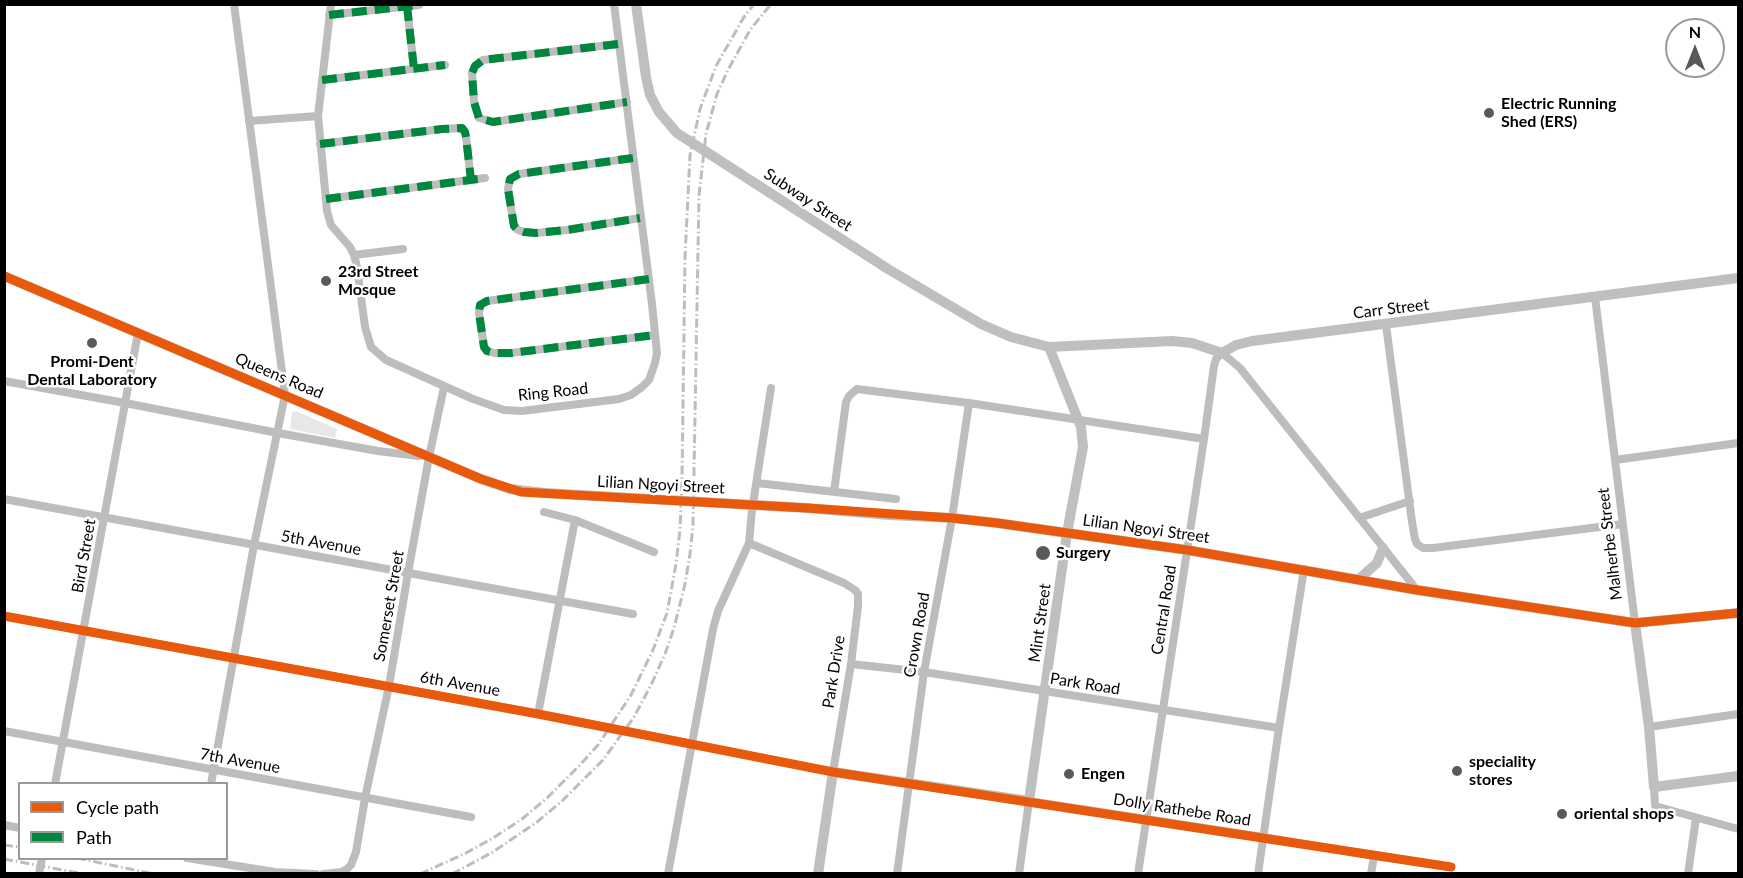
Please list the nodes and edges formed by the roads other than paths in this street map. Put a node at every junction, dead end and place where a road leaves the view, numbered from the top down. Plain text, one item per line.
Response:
1 (234, 4) edge
2 (331, 4) edge
3 (614, 4) edge
4 (636, 4) edge
5 (419, 5) edge
6 (407, 6) junction
7 (329, 15) junction
8 (618, 44) junction
9 (445, 65) dead end
10 (414, 69) junction
11 (322, 80) junction
12 (627, 102) junction
13 (318, 116) junction
14 (249, 121) junction
15 (320, 144) junction
16 (633, 158) junction
17 (485, 178) dead end
18 (471, 180) junction
19 (326, 199) junction
20 (640, 218) junction
21 (403, 249) dead end
22 (354, 255) junction
23 (4, 276) edge
24 (649, 279) junction
25 (1738, 279) edge
26 (1595, 297) junction
27 (1387, 328) junction
28 (138, 333) junction
29 (655, 335) junction
30 (1049, 347) junction
31 (1222, 352) junction
32 (4, 381) edge
33 (444, 387) junction
34 (771, 388) dead end
35 (285, 395) junction
36 (125, 403) junction
37 (969, 403) junction
38 (1078, 419) junction
39 (278, 433) junction
40 (1204, 439) junction
41 (1738, 443) edge
42 (429, 457) junction
43 (1615, 460) junction
44 (757, 483) junction
45 (834, 492) junction
46 (544, 494) joint
47 (4, 499) edge
48 (896, 499) dead end
49 (1410, 501) junction
50 (544, 512) dead end
51 (104, 517) junction
52 (952, 518) junction
53 (1359, 518) junction
54 (575, 520) junction
55 (1623, 524) junction
56 (1067, 533) junction
57 (749, 543) junction
58 (254, 545) junction
59 (1383, 548) junction
60 (1187, 550) junction
61 (654, 552) dead end
62 (1304, 569) junction
63 (408, 573) junction
64 (1359, 579) junction
65 (1417, 590) junction
66 (560, 601) junction
67 (1738, 612) edge
68 (633, 614) dead end
69 (4, 616) edge
70 (1635, 623) junction
71 (84, 630) junction
72 (234, 658) junction
73 (851, 664) junction
74 (924, 672) junction
75 (389, 686) junction
76 (1045, 691) junction
77 (1162, 711) junction
78 (538, 714) junction
79 (1738, 714) edge
80 (1649, 727) junction
81 (1279, 728) junction
82 (4, 732) edge
83 (63, 742) junction
84 (693, 744) junction
85 (213, 770) junction
86 (833, 772) junction
87 (1738, 776) edge
88 (55, 782) edge
89 (211, 782) edge
90 (909, 783) junction
91 (1654, 788) junction
92 (365, 798) junction
93 (1029, 801) junction
94 (471, 817) dead end
95 (1696, 818) junction
96 (1146, 819) junction
97 (1738, 829) edge
98 (1263, 837) junction
99 (1374, 856) junction
100 (203, 860) edge
101 (1451, 867) dead end
102 (316, 873) edge
103 (323, 873) edge
104 (668, 873) edge
105 (818, 873) edge
106 (897, 873) edge
107 (1019, 873) edge
108 (1138, 873) edge
109 (1258, 873) edge
110 (1371, 873) edge
111 (1688, 873) edge

1 - 14 street
2 - 7 street, Ring Road
3 - 8 street, Ring Road
4 - 30 street, Subway Street
5 - 6 street
6 - 7 street
6 - 10 street
7 - 11 street, Ring Road
8 - 12 street, Ring Road
8 - 12 street
9 - 10 street
10 - 11 street
11 - 13 street, Ring Road
12 - 16 street, Ring Road
13 - 14 street
13 - 15 street, Ring Road
14 - 35 street
15 - 18 street
15 - 19 street, Ring Road
16 - 20 street, Ring Road
16 - 20 street
17 - 18 street
18 - 19 street
19 - 22 street, Ring Road
20 - 24 street, Ring Road
21 - 22 street
22 - 33 street, Ring Road
23 - 28 street, Queens Road
24 - 29 street, Ring Road
24 - 29 street
25 - 26 street, Carr Street
26 - 27 street, Carr Street
26 - 43 street, Malherbe Street
27 - 31 street, Carr Street
27 - 49 street
28 - 35 street, Queens Road
28 - 36 street, Bird Street
29 - 33 street, Ring Road
30 - 31 street
30 - 38 street, Mint Street
31 - 40 street, Central Road
31 - 53 street
32 - 36 street
33 - 42 street, Somerset Street
34 - 44 street
35 - 39 street
35 - 42 street, Queens Road
36 - 39 street
36 - 51 street, Bird Street
37 - 38 street
37 - 45 street
37 - 52 street, Crown Road
38 - 40 street
38 - 56 street, Mint Street
39 - 42 street
39 - 58 street
40 - 60 street, Central Road
41 - 43 street
42 - 46 street, Queens Road
42 - 63 street, Somerset Street
43 - 55 street, Malherbe Street
44 - 45 street
44 - 57 street
45 - 48 street
46 - 52 street, Lilian Ngoyi Street, bridge
47 - 51 street, 5th Avenue
49 - 53 street
49 - 55 street
50 - 54 street
51 - 58 street, 5th Avenue
51 - 71 street, Bird Street
52 - 56 street, Lilian Ngoyi Street
52 - 74 street, Crown Road
53 - 59 street
54 - 61 street
54 - 66 street
55 - 70 street, Malherbe Street
56 - 60 street, Lilian Ngoyi Street
56 - 76 street, Mint Street
57 - 73 street, Park Drive
57 - 84 street
58 - 63 street, 5th Avenue
58 - 72 street
59 - 64 street
59 - 65 street
60 - 62 street, Lilian Ngoyi Street
60 - 77 street, Central Road
62 - 64 street, Lilian Ngoyi Street
62 - 81 street
63 - 66 street, 5th Avenue
63 - 75 street, Somerset Street
64 - 65 street, Lilian Ngoyi Street
65 - 70 street, Lilian Ngoyi Street
66 - 68 street, 5th Avenue
66 - 78 street
67 - 70 street, Lilian Ngoyi Street
69 - 71 street, 6th Avenue
70 - 80 street, Malherbe Street
71 - 72 street, 6th Avenue
71 - 83 street, Bird Street
72 - 75 street, 6th Avenue
72 - 85 street
73 - 74 street, Park Road
73 - 86 street, Park Drive
74 - 76 street, Park Road
74 - 90 street, Crown Road
75 - 78 street, 6th Avenue
75 - 92 street, Somerset Street
76 - 77 street, Park Road
76 - 93 street, Mint Street
77 - 81 street, Park Road
77 - 96 street, Central Road
78 - 84 street, 6th Avenue, bridge
79 - 80 street
80 - 91 street, Malherbe Street
81 - 98 street
82 - 83 street, 7th Avenue
83 - 85 street, 7th Avenue
83 - 88 street, Bird Street
84 - 86 street, 6th Avenue
84 - 104 street
85 - 89 street
85 - 92 street, 7th Avenue
86 - 90 street, 6th Avenue
86 - 105 street, Park Drive
87 - 91 street
90 - 93 street, Dolly Rathebe Road
90 - 106 street, Crown Road
91 - 95 street
92 - 94 street, 7th Avenue
92 - 103 street, Somerset Street
93 - 96 street, Dolly Rathebe Road
93 - 107 street
95 - 97 street
95 - 111 street
96 - 98 street, Dolly Rathebe Road
96 - 108 street, Central Road
98 - 99 street, Dolly Rathebe Road
98 - 109 street
99 - 101 street, Dolly Rathebe Road
99 - 110 street
100 - 102 street

